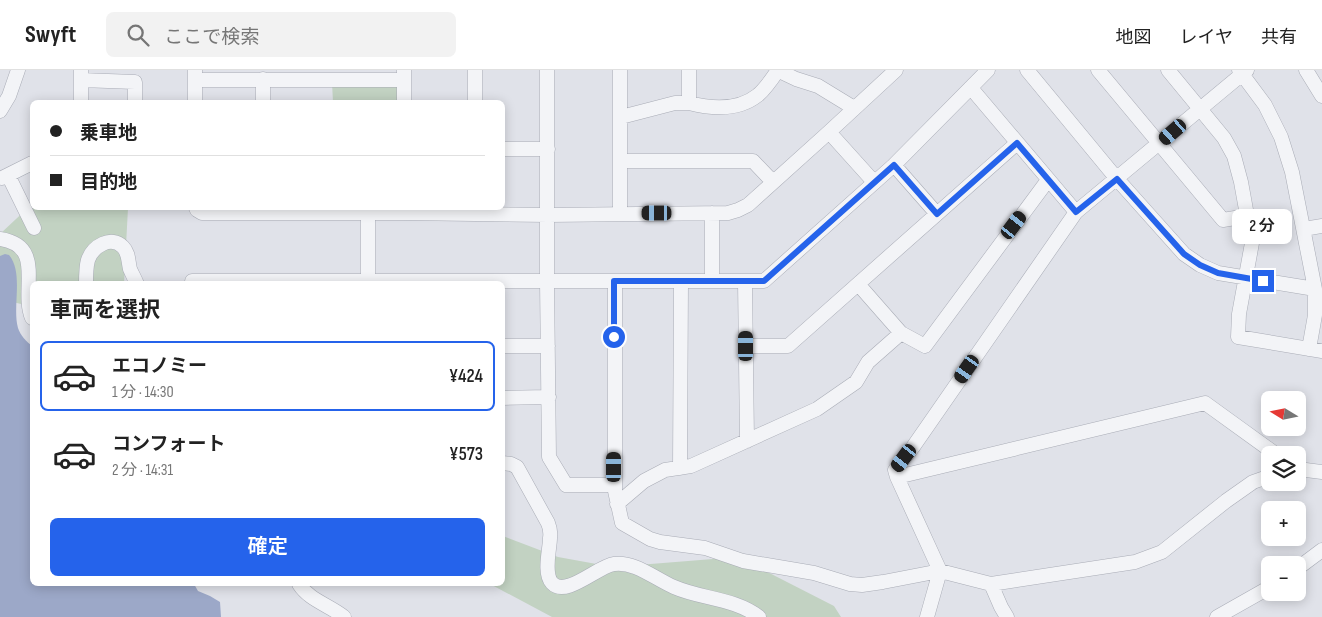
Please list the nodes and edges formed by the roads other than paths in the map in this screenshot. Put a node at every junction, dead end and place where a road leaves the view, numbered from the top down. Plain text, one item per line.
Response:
1 (18, 70) edge
2 (475, 70) edge
3 (547, 70) edge
4 (620, 70) edge
5 (689, 70) edge
6 (896, 70) edge
7 (988, 70) edge
8 (1027, 70) edge
9 (1098, 70) edge
10 (1168, 70) edge
11 (1306, 70) edge
12 (780, 71) edge
13 (1243, 71) edge
14 (81, 75) edge
15 (195, 75) edge
16 (404, 75) edge
17 (263, 79) junction
18 (971, 88) junction
19 (1322, 96) edge
20 (81, 100) edge
21 (135, 100) edge
22 (195, 100) edge
23 (263, 100) edge
24 (404, 100) edge
25 (475, 100) edge
26 (689, 103) junction
27 (854, 108) junction
28 (1200, 109) junction
29 (0, 111) edge
30 (621, 117) junction
31 (829, 132) junction
32 (1017, 143) junction
33 (1159, 144) junction
34 (505, 149) edge
35 (548, 149) junction
36 (620, 161) junction
37 (30, 164) edge
38 (894, 165) junction
39 (4, 177) edge
40 (1117, 179) junction
41 (1048, 180) junction
42 (773, 182) junction
43 (874, 182) junction
44 (30, 210) edge
45 (197, 210) edge
46 (403, 210) edge
47 (1076, 212) junction
48 (368, 213) junction
49 (712, 213) junction
50 (620, 214) junction
51 (937, 214) junction
52 (548, 215) junction
53 (1247, 216) junction
54 (1322, 226) edge
55 (34, 228) dead end
56 (1304, 230) junction
57 (0, 239) edge
58 (1246, 278) junction
59 (368, 280) junction
60 (712, 280) junction
61 (86, 281) edge
62 (135, 281) edge
63 (340, 281) edge
64 (397, 281) edge
65 (505, 281) edge
66 (547, 281) junction
67 (614, 281) junction
68 (680, 281) junction
69 (746, 281) junction
70 (858, 284) junction
71 (1315, 289) junction
72 (30, 310) edge
73 (901, 333) junction
74 (505, 346) edge
75 (548, 346) junction
76 (746, 346) junction
77 (1316, 350) edge
78 (505, 398) edge
79 (549, 398) junction
80 (746, 441) junction
81 (1265, 446) edge
82 (505, 463) edge
83 (680, 468) junction
84 (1306, 470) edge
85 (1322, 472) edge
86 (897, 478) junction
87 (1261, 479) edge
88 (614, 485) junction
89 (617, 504) junction
90 (1322, 550) edge
91 (1306, 562) edge
92 (940, 571) junction
93 (991, 584) junction
94 (300, 586) edge
95 (1261, 592) edge
96 (344, 617) edge
97 (759, 617) edge
98 (927, 617) edge
99 (1007, 617) edge
100 (1217, 617) edge

1 - 29 street
2 - 25 street
3 - 35 street
4 - 30 street
5 - 26 street
6 - 27 street
7 - 18 street
8 - 40 street
9 - 33 street
10 - 28 street
11 - 19 street
12 - 26 street
12 - 27 street
13 - 28 street
13 - 56 street
14 - 20 street
14 - 21 street
15 - 17 street
15 - 22 street
16 - 17 street
16 - 24 street
17 - 23 street
18 - 32 street
18 - 38 street
26 - 30 street
27 - 31 street
28 - 33 street
28 - 53 street
30 - 36 street
31 - 42 street
31 - 43 street
32 - 41 street
32 - 51 street
33 - 40 street
33 - 53 street
34 - 35 street
35 - 52 street
36 - 42 street
36 - 50 street
37 - 39 street
38 - 43 street
38 - 51 street
39 - 44 street
40 - 47 street
40 - 58 street
41 - 47 street
41 - 73 street
42 - 49 street
43 - 69 street
44 - 55 street
45 - 48 street
46 - 48 street
46 - 52 street
47 - 86 street
48 - 59 street
49 - 50 street
49 - 60 street
50 - 52 street
51 - 70 street
52 - 66 street
53 - 58 street
54 - 56 street
56 - 71 street
57 - 72 street
58 - 71 street
58 - 77 street
59 - 63 street
59 - 64 street
60 - 68 street
60 - 69 street
61 - 62 street
65 - 66 street
66 - 67 street
66 - 75 street
67 - 68 street
67 - 88 street
68 - 83 street
69 - 76 street
70 - 73 street
70 - 76 street
71 - 77 street
73 - 80 street
74 - 75 street
75 - 79 street
76 - 80 street
78 - 79 street
79 - 88 street
80 - 83 street
81 - 86 street
82 - 97 street
83 - 89 street
84 - 85 street
86 - 92 street
87 - 93 street
88 - 89 street
89 - 92 street
90 - 91 street
92 - 93 street
92 - 98 street
93 - 99 street
94 - 96 street
95 - 100 street

